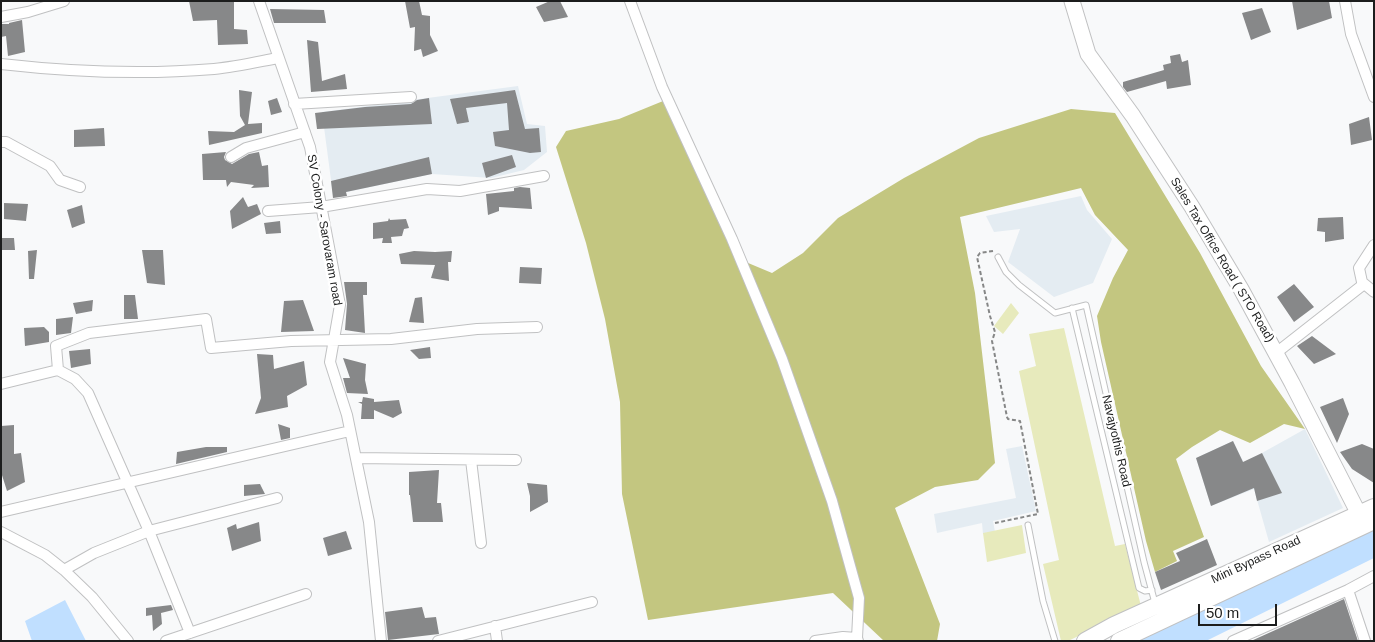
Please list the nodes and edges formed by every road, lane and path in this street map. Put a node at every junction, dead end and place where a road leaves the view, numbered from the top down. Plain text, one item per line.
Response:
1 (64, 1) edge
2 (259, 1) edge
3 (630, 1) edge
4 (1072, 1) edge
5 (1345, 1) edge
6 (1, 17) edge
7 (278, 58) junction
8 (1, 64) edge
9 (1374, 96) edge
10 (411, 97) dead end
11 (294, 104) junction
12 (304, 132) junction
13 (1, 142) edge
14 (231, 157) dead end
15 (544, 176) dead end
16 (80, 187) dead end
17 (321, 207) junction
18 (268, 211) dead end
19 (1374, 245) edge
20 (998, 249) dead end
21 (998, 257) dead end
22 (1364, 284) junction
23 (1374, 292) edge
24 (1072, 308) junction
25 (536, 327) dead end
26 (334, 340) junction
27 (1276, 353) junction
28 (58, 370) junction
29 (1, 384) edge
30 (350, 431) junction
31 (356, 458) junction
32 (471, 460) junction
33 (516, 460) dead end
34 (128, 482) junction
35 (277, 498) dead end
36 (1374, 507) edge
37 (1, 512) edge
38 (1366, 520) edge
39 (995, 523) dead end
40 (1028, 525) dead end
41 (149, 531) junction
42 (1, 532) edge
43 (481, 543) dead end
44 (64, 570) junction
45 (1374, 576) edge
46 (1152, 590) junction
47 (1348, 590) junction
48 (306, 594) dead end
49 (592, 602) dead end
50 (1156, 606) junction
51 (495, 626) junction
52 (190, 633) junction
53 (857, 639) edge
54 (128, 641) edge
55 (166, 641) edge
56 (380, 641) edge
57 (438, 641) edge
58 (498, 641) edge
59 (815, 641) edge
60 (1055, 641) edge
61 (1085, 641) edge
62 (1119, 641) edge
63 (1233, 641) edge
64 (1365, 641) edge

1 - 6 street
2 - 7 street, SV Colony - Sarovaram road
3 - 53 street
4 - 27 street, Sales Tax Office Road ( STO Road)
5 - 9 street
7 - 8 street
7 - 11 street, SV Colony - Sarovaram road
10 - 11 street
11 - 12 street, SV Colony - Sarovaram road
12 - 14 street
12 - 17 street, SV Colony - Sarovaram road
13 - 16 street
15 - 17 street
17 - 18 street
17 - 26 street, SV Colony - Sarovaram road
19 - 22 street
20 - 39 path
21 - 24 lane, Navajyothis Road
22 - 23 street
22 - 27 street
24 - 46 lane, Navajyothis Road
24 - 46 lane, Navajyothis Road
25 - 26 street
26 - 28 street
26 - 30 street, SV Colony - Sarovaram road
27 - 38 street, Sales Tax Office Road ( STO Road)
28 - 29 street
28 - 34 street
30 - 31 street, SV Colony - Sarovaram road
30 - 34 street
31 - 32 street
31 - 56 street, SV Colony - Sarovaram road
32 - 33 street
32 - 43 street
34 - 37 street
34 - 41 street
35 - 41 street
36 - 38 main road, Mini Bypass Road
38 - 50 main road, Mini Bypass Road
38 - 62 main road, Mini Bypass Road
40 - 60 lane
41 - 44 street
41 - 52 street
42 - 44 street
44 - 54 street
45 - 47 street
46 - 50 lane, Navajyothis Road
47 - 63 street
47 - 64 street
48 - 52 street
49 - 51 street
50 - 61 main road, Mini Bypass Road
51 - 57 street
51 - 58 street
52 - 55 street
53 - 59 street

